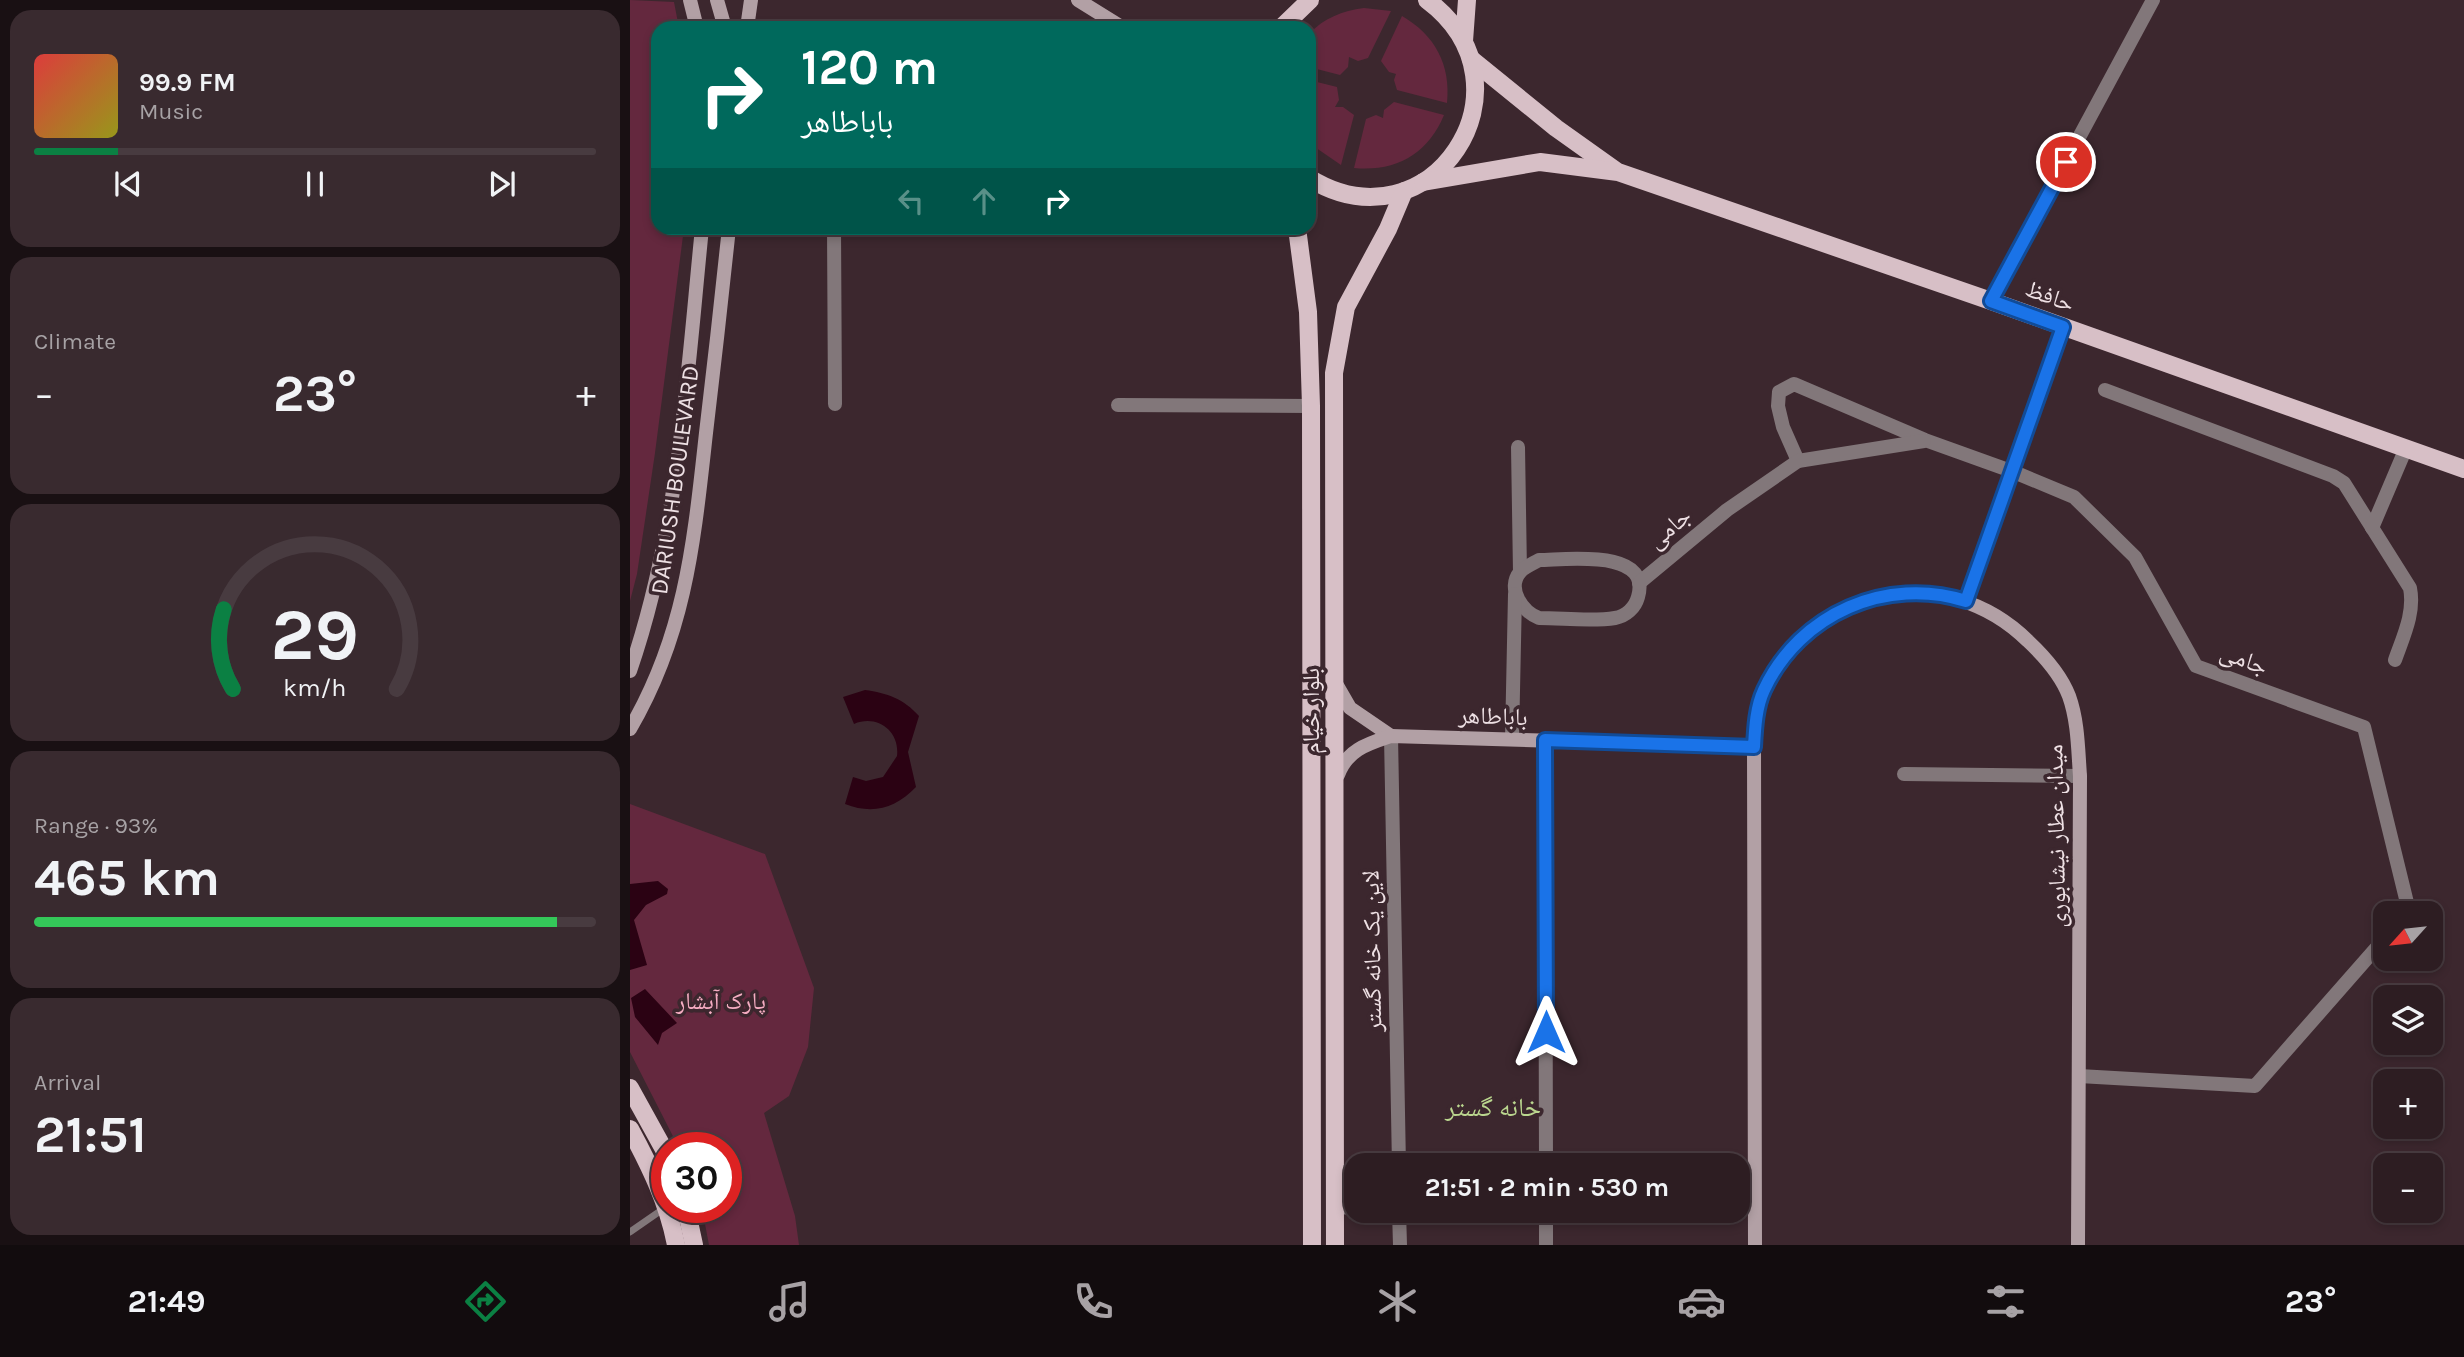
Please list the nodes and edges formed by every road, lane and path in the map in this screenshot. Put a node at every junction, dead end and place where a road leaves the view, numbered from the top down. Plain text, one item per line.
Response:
1 (690, 0) edge
2 (717, 0) edge
3 (751, 0) edge
4 (1078, 0) edge
5 (1310, 0) edge
6 (1427, 0) edge
7 (1467, 0) edge
8 (2153, 0) edge
9 (695, 21) edge
10 (724, 21) edge
11 (748, 21) edge
12 (1112, 21) edge
13 (1288, 21) edge
14 (1464, 41) junction
15 (1471, 59) junction
16 (1618, 172) junction
17 (1316, 181) edge
18 (1423, 183) junction
19 (1404, 191) junction
20 (701, 235) edge
21 (728, 235) edge
22 (834, 235) edge
23 (1298, 235) edge
24 (1991, 301) junction
25 (2063, 327) junction
26 (2105, 390) dead end
27 (835, 404) dead end
28 (1118, 405) dead end
29 (1311, 406) junction
30 (1925, 440) junction
31 (1518, 447) dead end
32 (2406, 449) junction
33 (1798, 461) junction
34 (2464, 469) edge
35 (2014, 472) junction
36 (2372, 528) junction
37 (1520, 572) junction
38 (1639, 583) junction
39 (1515, 594) junction
40 (1966, 601) junction
41 (2395, 660) dead end
42 (630, 671) edge
43 (1335, 682) junction
44 (630, 729) edge
45 (1391, 736) junction
46 (1512, 739) junction
47 (1545, 740) junction
48 (1754, 747) junction
49 (1904, 774) dead end
50 (2081, 776) junction
51 (1336, 780) junction
52 (2407, 901) edge
53 (2373, 953) edge
54 (2079, 1076) junction
55 (630, 1088) edge
56 (630, 1129) edge
57 (654, 1132) edge
58 (1399, 1153) edge
59 (1546, 1153) edge
60 (651, 1168) edge
61 (1335, 1207) junction
62 (1344, 1207) edge
63 (651, 1217) edge
64 (670, 1223) edge
65 (689, 1223) edge
66 (1399, 1223) edge
67 (1546, 1223) edge
68 (630, 1232) edge
69 (676, 1245) edge
70 (694, 1245) edge
71 (1311, 1245) edge
72 (1335, 1245) edge
73 (1400, 1245) edge
74 (1546, 1245) edge
75 (1755, 1245) edge
76 (2077, 1245) edge

1 - 9 street
2 - 10 street
3 - 11 street
4 - 12 street
5 - 13 main road
6 - 14 main road
7 - 14 main road
8 - 24 street
14 - 15 main road
15 - 16 main road
15 - 18 main road
16 - 18 main road
16 - 24 main road, حافظ
17 - 19 main road
18 - 19 main road
19 - 43 main road, بلوار خیام
20 - 42 street, DARIUSH BOULEVARD
21 - 44 street, DARIUSH BOULEVARD
22 - 27 street
23 - 29 main road, بلوار خیام
24 - 25 main road, حافظ
25 - 32 main road, حافظ
25 - 35 street
26 - 36 street
28 - 29 street
29 - 71 main road, بلوار خیام
30 - 33 street, جامی
30 - 33 street, جامی
30 - 35 street, جامی
31 - 37 street
32 - 34 main road, حافظ
32 - 36 street
33 - 38 street, جامی
35 - 40 street
35 - 52 street, جامی
36 - 41 street
37 - 38 street, جامی
37 - 39 street
38 - 39 street, جامی
39 - 46 street
40 - 48 street, میدان عطار نیشابوری
40 - 50 street, میدان عطار نیشابوری
43 - 45 street
43 - 51 main road, بلوار خیام
45 - 46 street, باباطاهر
45 - 51 street, باباطاهر
45 - 58 street, لاین یک خانه گستر
46 - 47 street, باباطاهر
47 - 48 street, باباطاهر
47 - 59 street
48 - 75 street, میدان عطار نیشابوری
49 - 50 street
50 - 54 street, میدان عطار نیشابوری
51 - 61 main road, بلوار خیام
53 - 54 street
54 - 76 street, میدان عطار نیشابوری
55 - 57 main road
56 - 60 main road
61 - 62 street
61 - 72 main road, بلوار خیام
63 - 68 lane
64 - 69 main road
65 - 70 main road
66 - 73 street
67 - 74 street

